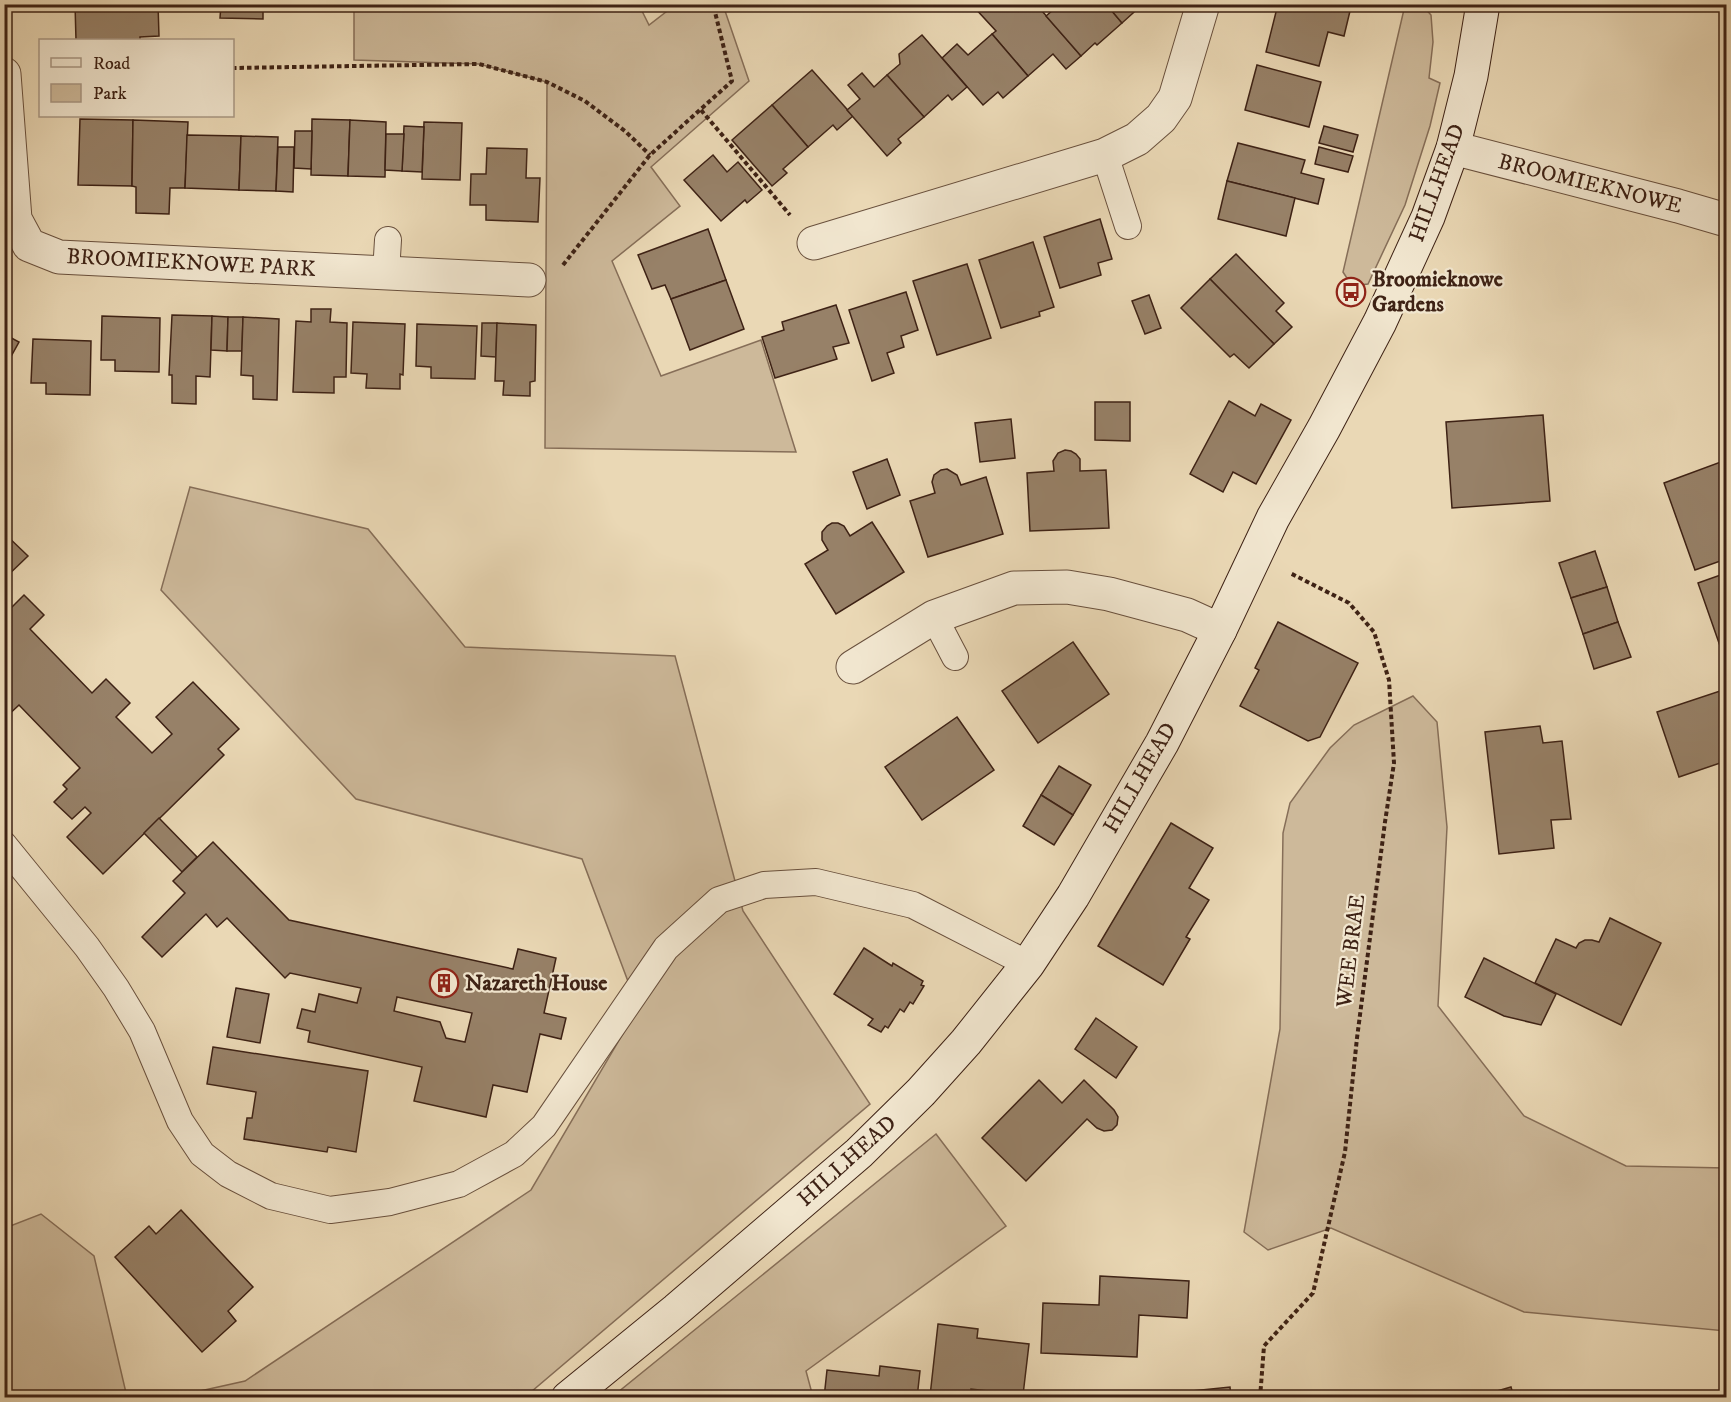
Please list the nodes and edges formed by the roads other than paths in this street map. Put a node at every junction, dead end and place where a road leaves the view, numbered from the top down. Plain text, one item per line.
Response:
1 (1203, 4) edge
2 (1483, 4) edge
3 (4, 74) edge
4 (1453, 148) junction
5 (1105, 155) junction
6 (1726, 220) edge
7 (1128, 226) dead end
8 (388, 240) dead end
9 (814, 243) road end
10 (386, 273) junction
11 (529, 280) road end
12 (934, 617) junction
13 (1220, 630) junction
14 (955, 657) dead end
15 (853, 666) dead end
16 (4, 845) edge
17 (1028, 964) junction
18 (568, 1398) edge

1 - 5 street
2 - 4 street, HILLHEAD
3 - 10 street, BROOMIEKNOWE PARK
4 - 6 street, BROOMIEKNOWE
4 - 13 street, HILLHEAD
5 - 7 lane
5 - 9 street
8 - 10 lane
10 - 11 street, BROOMIEKNOWE PARK
12 - 13 street
12 - 14 lane
12 - 15 street
13 - 17 street, HILLHEAD
16 - 17 lane
17 - 18 street, HILLHEAD

